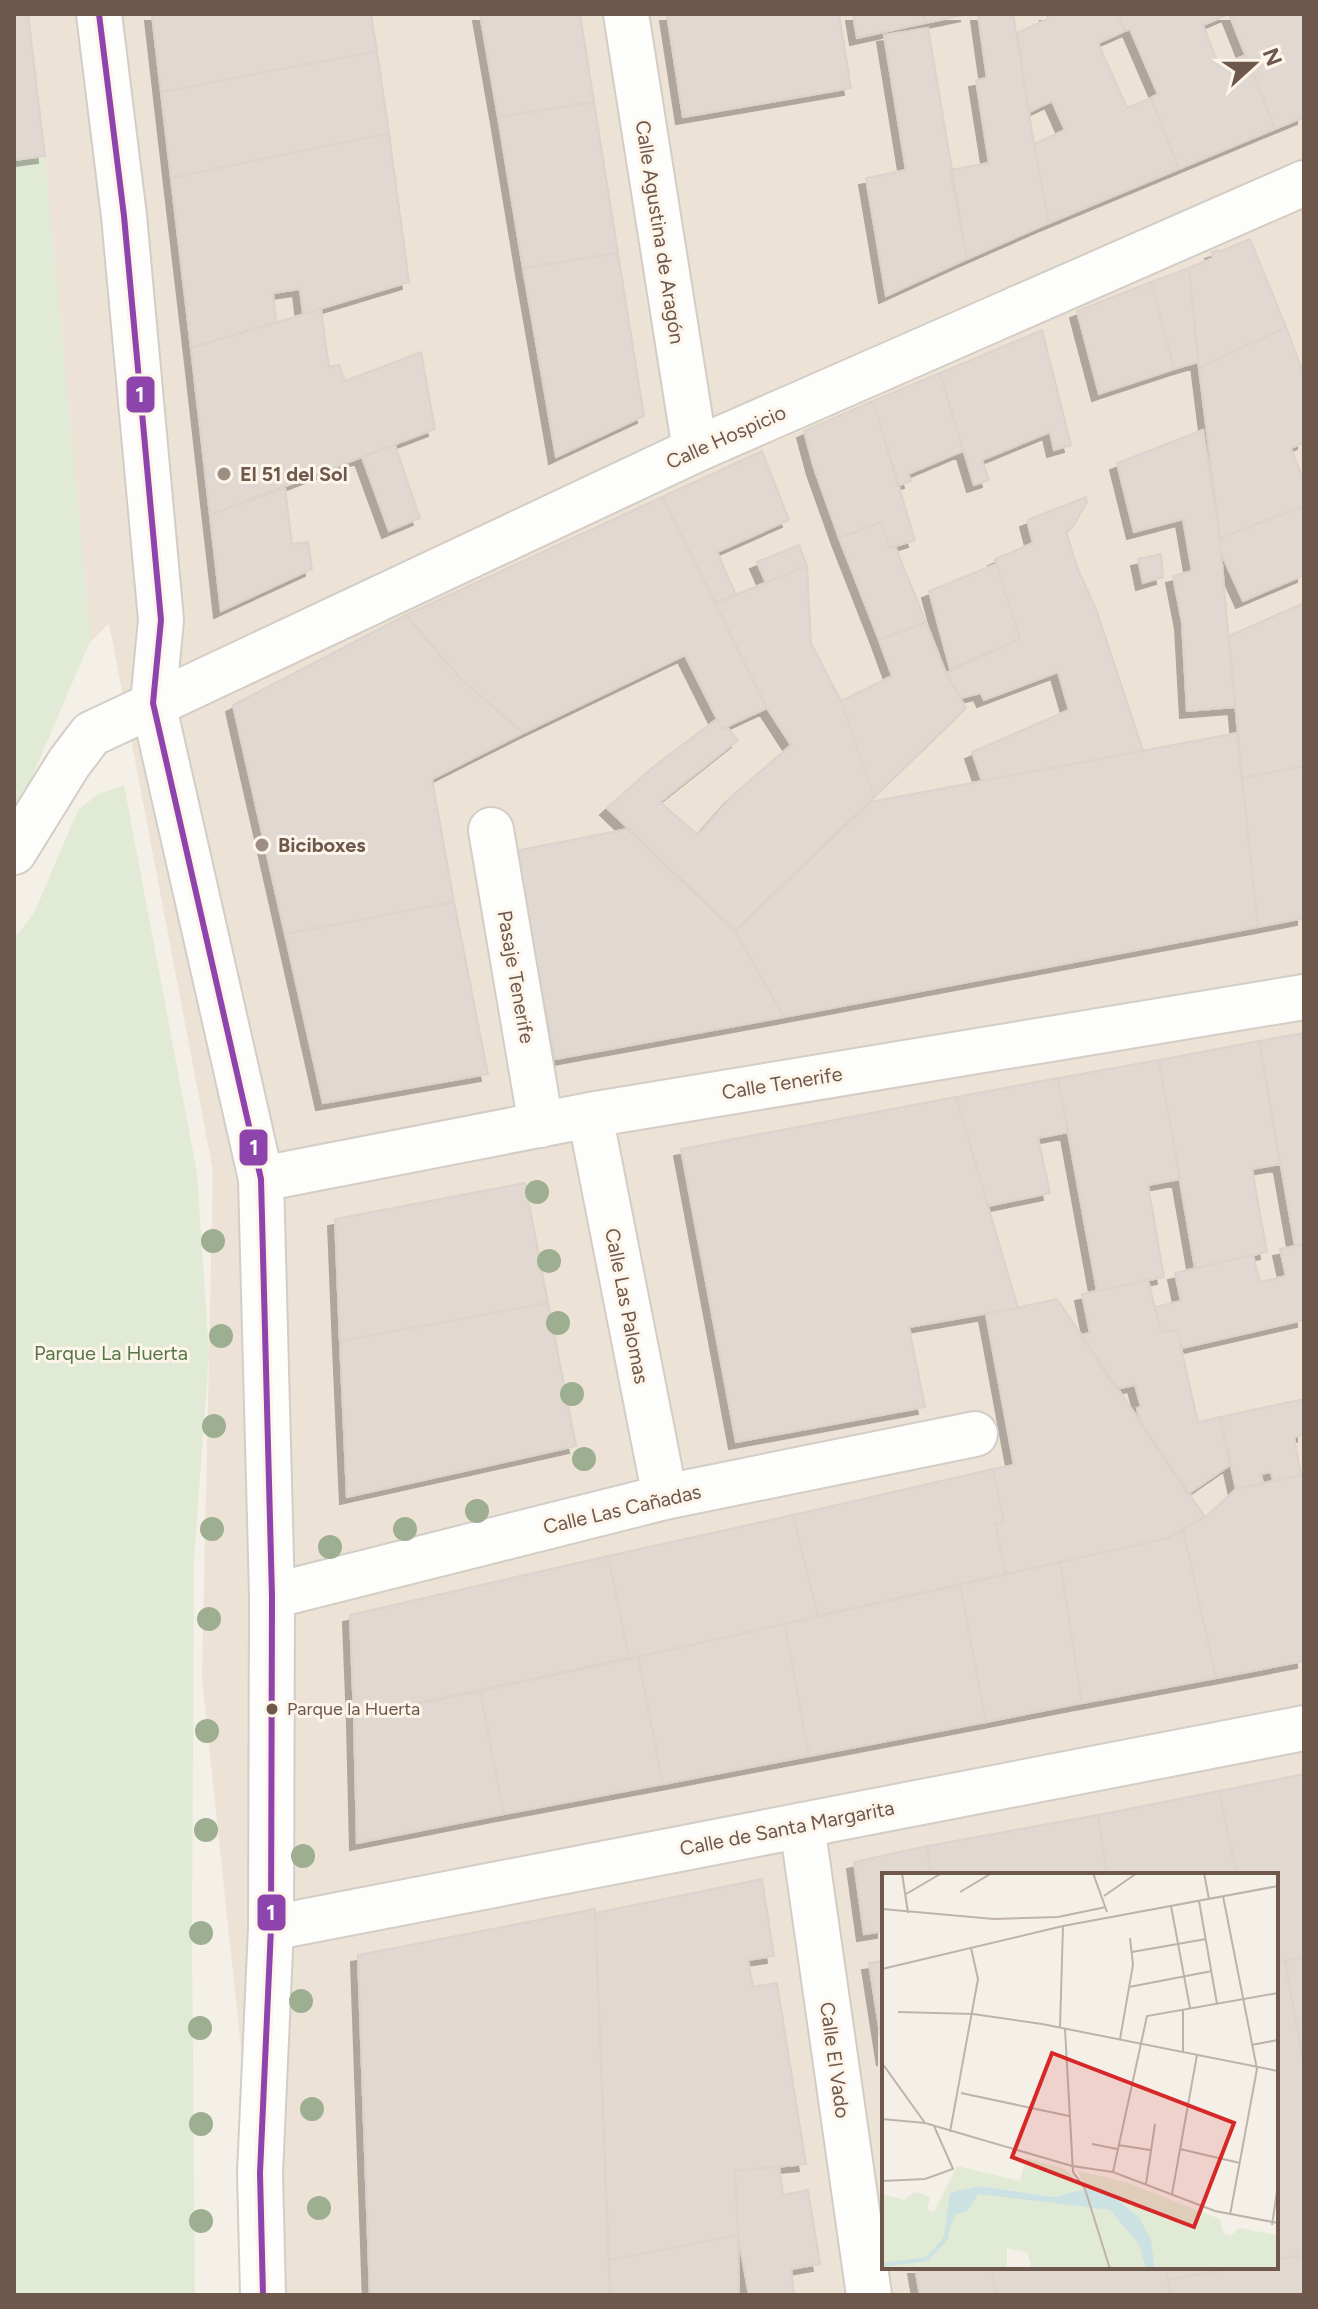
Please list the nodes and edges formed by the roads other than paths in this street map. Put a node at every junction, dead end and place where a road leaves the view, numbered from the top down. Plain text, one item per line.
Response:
1 (99, 14) edge
2 (626, 14) edge
3 (1304, 183) edge
4 (695, 450) junction
5 (153, 703) junction
6 (491, 830) dead end
7 (14, 852) edge
8 (1304, 997) edge
9 (590, 1115) junction
10 (541, 1125) junction
11 (261, 1179) junction
12 (975, 1434) dead end
13 (665, 1497) junction
14 (272, 1596) junction
15 (1304, 1728) edge
16 (802, 1825) junction
17 (271, 1928) junction
18 (263, 2295) edge
19 (869, 2295) edge

1 - 5 street
2 - 4 street, Calle Agustina de Aragón
3 - 4 street, Calle Hospicio
4 - 5 street, Calle Hospicio
5 - 7 street, Calle Hospicio
5 - 11 street
6 - 10 street, Pasaje Tenerife
8 - 9 street, Calle Tenerife
9 - 10 street, Calle Tenerife
9 - 13 street, Calle Las Palomas
10 - 11 street, Calle Tenerife
11 - 14 street
12 - 13 street, Calle Las Cañadas
13 - 14 street, Calle Las Cañadas
14 - 17 street
15 - 16 street, Calle de Santa Margarita
16 - 17 street, Calle de Santa Margarita
16 - 19 street, Calle El Vado
17 - 18 street

